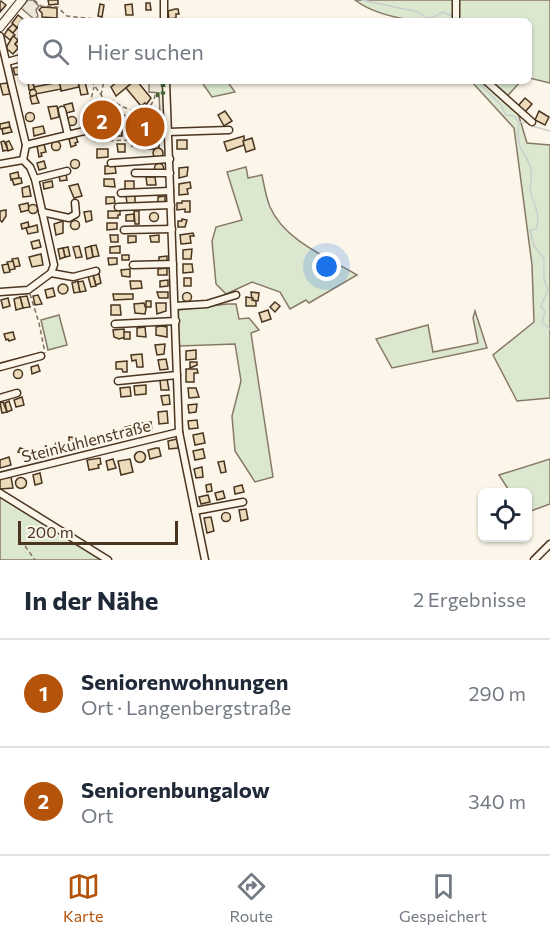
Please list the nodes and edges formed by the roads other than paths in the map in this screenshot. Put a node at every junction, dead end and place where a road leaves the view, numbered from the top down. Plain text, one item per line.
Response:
1 (22, 0) edge
2 (164, 0) edge
3 (456, 0) edge
4 (164, 18) edge
5 (456, 18) edge
6 (0, 27) edge
7 (0, 36) edge
8 (18, 59) edge
9 (7, 62) junction
10 (166, 84) edge
11 (489, 84) edge
12 (62, 111) dead end
13 (112, 122) dead end
14 (532, 122) dead end
15 (229, 130) dead end
16 (168, 132) junction
17 (68, 135) junction
18 (26, 145) junction
19 (170, 159) junction
20 (23, 160) junction
21 (111, 163) dead end
22 (0, 164) edge
23 (67, 171) dead end
24 (135, 173) dead end
25 (170, 173) junction
26 (35, 179) junction
27 (171, 191) junction
28 (121, 193) dead end
29 (75, 203) dead end
30 (171, 205) junction
31 (118, 207) dead end
32 (42, 212) junction
33 (172, 229) junction
34 (124, 230) dead end
35 (173, 264) junction
36 (133, 265) dead end
37 (96, 271) dead end
38 (51, 273) junction
39 (0, 292) edge
40 (236, 296) dead end
41 (175, 306) junction
42 (176, 321) junction
43 (115, 324) dead end
44 (41, 356) road end
45 (0, 367) edge
46 (177, 375) junction
47 (118, 381) dead end
48 (17, 393) dead end
49 (0, 398) edge
50 (178, 432) junction
51 (0, 476) edge
52 (0, 493) edge
53 (243, 502) dead end
54 (195, 511) junction
55 (550, 544) edge
56 (108, 560) edge
57 (205, 560) edge
58 (534, 560) edge

1 - 6 main road
2 - 4 street
3 - 5 street
7 - 9 street
8 - 9 street
9 - 18 street
10 - 16 street
11 - 14 street
12 - 17 street
13 - 17 street
15 - 16 street
16 - 19 street
17 - 18 street
18 - 20 street
19 - 21 street
19 - 25 street
20 - 22 street
20 - 26 street
23 - 26 street
24 - 25 street
25 - 27 street
26 - 32 street
27 - 28 street
27 - 30 street
29 - 32 street
30 - 31 street
30 - 33 street
32 - 38 street
33 - 34 street
33 - 35 street
35 - 36 street
35 - 41 street
37 - 38 street
38 - 39 street
40 - 41 street
41 - 42 street
42 - 43 street
42 - 46 street
44 - 45 street
46 - 47 street
46 - 50 street
48 - 49 street
50 - 51 street, Steinkuhlenstraße
50 - 54 street
52 - 56 street
53 - 54 street
54 - 57 street
55 - 58 street

